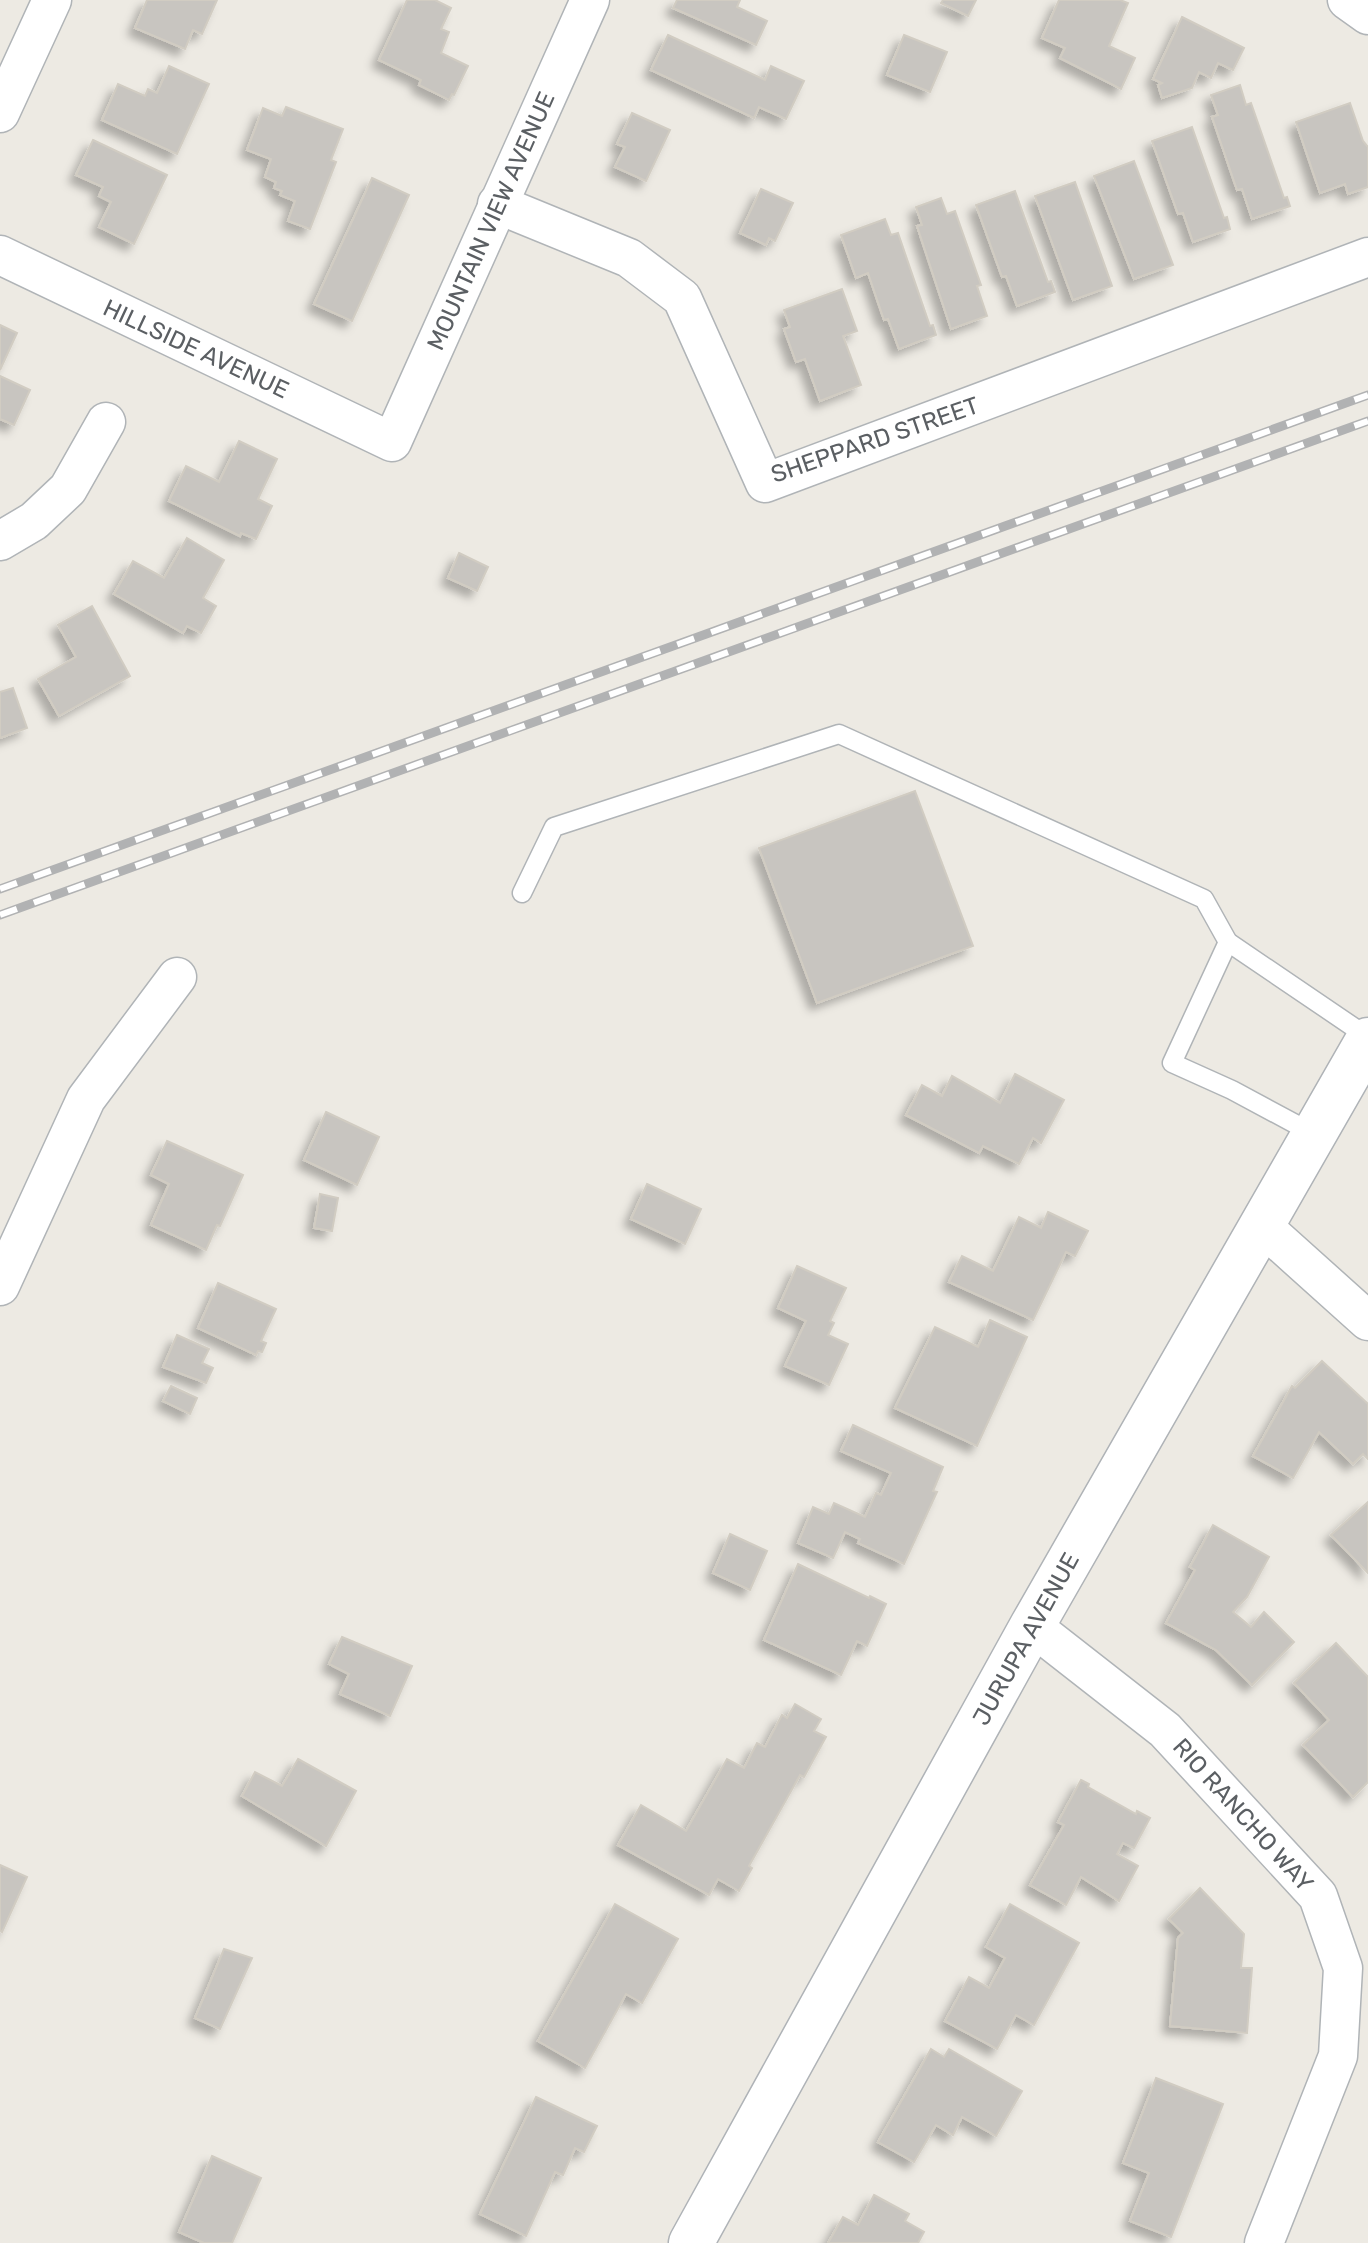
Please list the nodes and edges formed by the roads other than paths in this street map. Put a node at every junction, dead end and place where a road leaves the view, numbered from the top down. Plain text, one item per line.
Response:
1 (52, 0) edge
2 (590, 0) edge
3 (1347, 0) edge
4 (1368, 15) edge
5 (0, 113) edge
6 (497, 204) junction
7 (0, 255) edge
8 (1368, 257) edge
9 (106, 422) dead end
10 (392, 442) joint
11 (0, 541) edge
12 (522, 893) dead end
13 (1228, 942) junction
14 (177, 977) dead end
15 (1368, 1038) edge
16 (1314, 1134) junction
17 (1261, 1225) junction
18 (0, 1286) edge
19 (1368, 1321) edge
20 (1032, 1626) junction
21 (691, 2243) edge
22 (1264, 2243) edge

1 - 5 street
2 - 6 street, MOUNTAIN VIEW AVENUE
3 - 4 street
6 - 8 street, SHEPPARD STREET
6 - 10 street, MOUNTAIN VIEW AVENUE
7 - 10 street, HILLSIDE AVENUE
9 - 11 street
12 - 13 lane
13 - 15 lane
13 - 16 lane
14 - 18 street
15 - 16 main road, JURUPA AVENUE
16 - 17 main road, JURUPA AVENUE
17 - 19 street
17 - 20 main road, JURUPA AVENUE
20 - 21 main road, JURUPA AVENUE
20 - 22 street, RIO RANCHO WAY

